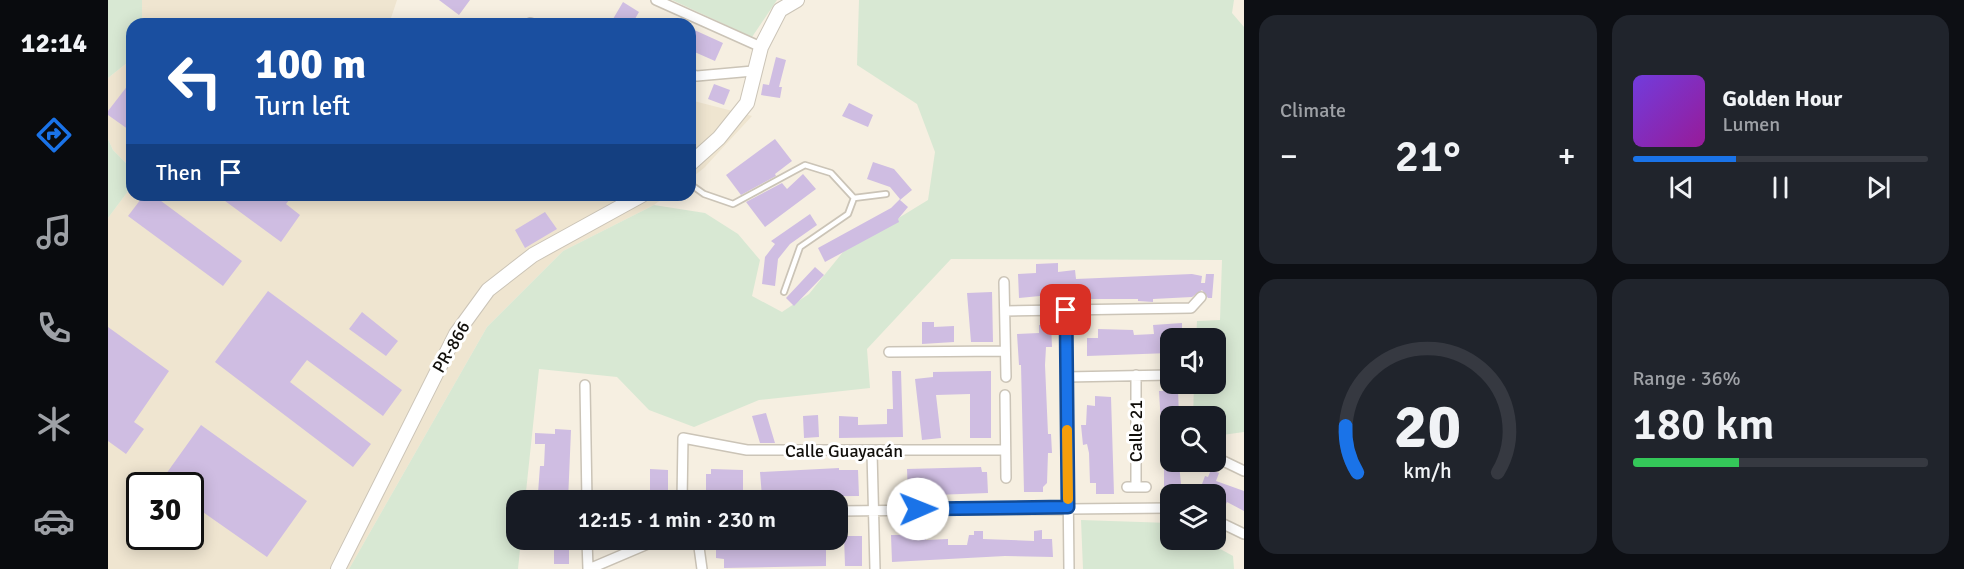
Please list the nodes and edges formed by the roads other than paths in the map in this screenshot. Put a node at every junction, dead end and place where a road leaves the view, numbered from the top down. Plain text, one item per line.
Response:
1 (656, 0) edge
2 (797, 0) edge
3 (761, 47) junction
4 (753, 71) junction
5 (696, 76) edge
6 (696, 159) edge
7 (696, 188) edge
8 (886, 194) dead end
9 (854, 198) junction
10 (631, 201) edge
11 (1004, 282) dead end
12 (784, 292) dead end
13 (1201, 297) dead end
14 (1005, 310) junction
15 (1066, 310) junction
16 (1005, 351) junction
17 (889, 352) dead end
18 (1136, 375) junction
19 (1160, 375) edge
20 (1006, 377) dead end
21 (1066, 377) junction
22 (585, 385) dead end
23 (1005, 395) dead end
24 (1005, 450) junction
25 (872, 452) junction
26 (1226, 462) edge
27 (1244, 471) edge
28 (1006, 478) dead end
29 (1136, 487) dead end
30 (587, 490) edge
31 (682, 490) edge
32 (1068, 507) junction
33 (1160, 508) edge
34 (873, 510) junction
35 (848, 511) edge
36 (1226, 525) edge
37 (1244, 534) edge
38 (587, 550) edge
39 (633, 550) edge
40 (699, 550) edge
41 (338, 569) edge
42 (588, 569) edge
43 (702, 569) edge
44 (875, 569) edge
45 (1069, 569) edge

1 - 3 street
2 - 3 street
3 - 4 street
4 - 5 street
4 - 6 street
7 - 9 lane
8 - 9 lane
9 - 12 lane
10 - 41 street, PR-866 / PR-866
11 - 14 street
13 - 15 street
14 - 15 street
14 - 16 street
15 - 21 street
16 - 17 street
16 - 20 street
18 - 19 street
18 - 21 street
18 - 29 street, Calle 21
21 - 32 street
22 - 30 street
23 - 24 street
24 - 25 street, Calle Guayacán
24 - 28 street
25 - 31 street, Calle Guayacán
25 - 34 street
26 - 27 street
32 - 33 street
32 - 34 street
32 - 45 street
34 - 35 street
34 - 44 street
36 - 37 street
38 - 42 street
39 - 42 street
40 - 43 street

